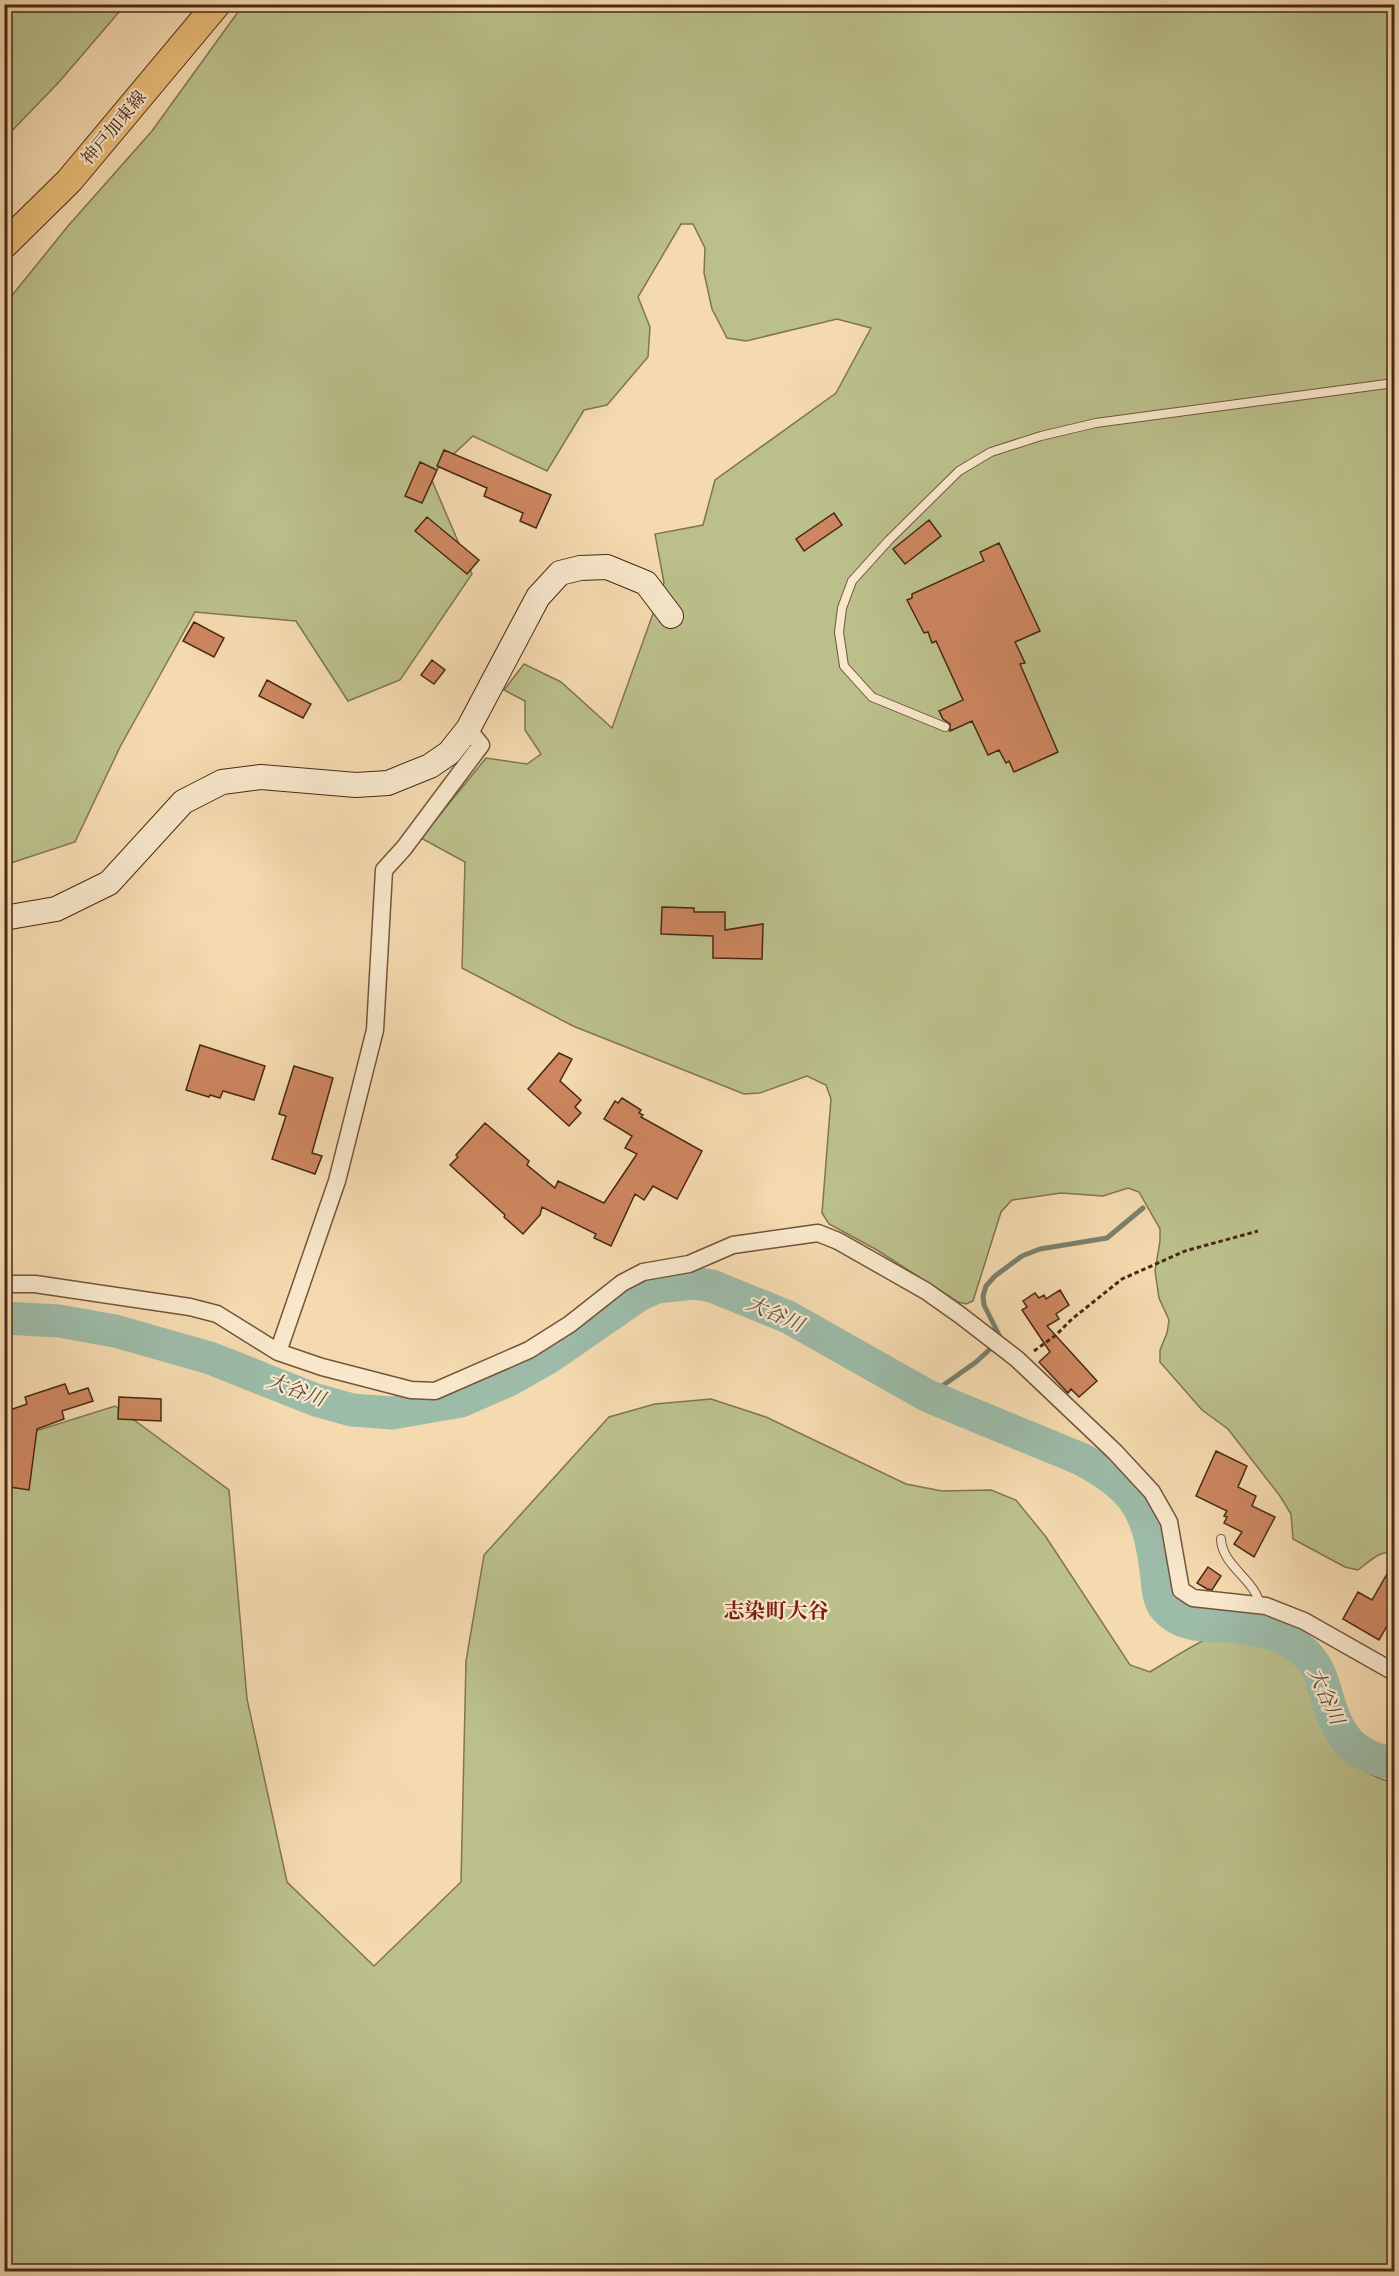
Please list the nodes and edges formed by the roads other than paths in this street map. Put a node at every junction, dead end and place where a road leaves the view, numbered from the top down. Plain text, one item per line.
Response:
1 (217, 4) edge
2 (4, 245) edge
3 (1395, 383) edge
4 (671, 616) dead end
5 (945, 727) dead end
6 (468, 729) junction
7 (4, 918) edge
8 (4, 1284) edge
9 (278, 1352) junction
10 (1221, 1539) dead end
11 (1260, 1605) junction
12 (1395, 1672) edge

1 - 2 main road, 神戸加東線
3 - 5 lane
4 - 6 street
6 - 7 street
6 - 9 street
8 - 9 street
9 - 11 street
10 - 11 lane
11 - 12 street

